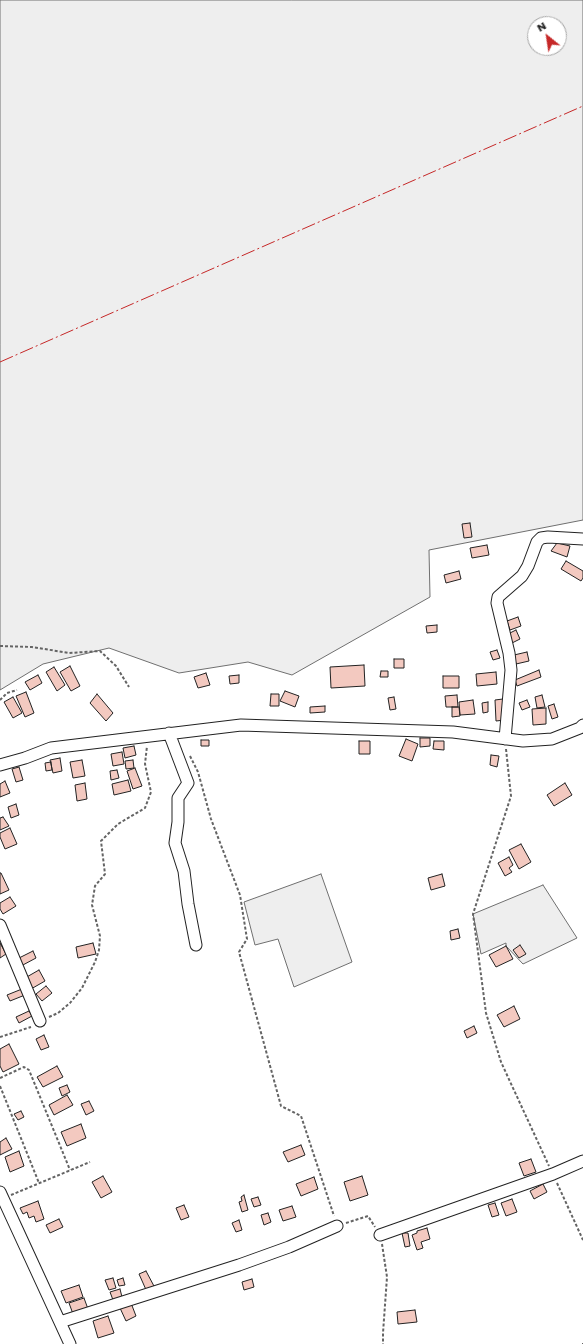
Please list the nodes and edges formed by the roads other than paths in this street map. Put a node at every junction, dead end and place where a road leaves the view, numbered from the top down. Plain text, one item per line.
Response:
1 (583, 539) edge
2 (583, 725) edge
3 (169, 733) junction
4 (504, 739) junction
5 (0, 765) edge
6 (0, 925) edge
7 (196, 945) dead end
8 (40, 1021) road end
9 (583, 1161) edge
10 (1, 1196) edge
11 (337, 1226) road end
12 (380, 1235) road end
13 (60, 1322) junction
14 (70, 1344) edge

1 - 4 street
2 - 4 street
3 - 4 street
3 - 5 street
3 - 7 street
6 - 8 street
9 - 12 street
10 - 13 street
11 - 13 street
13 - 14 street

